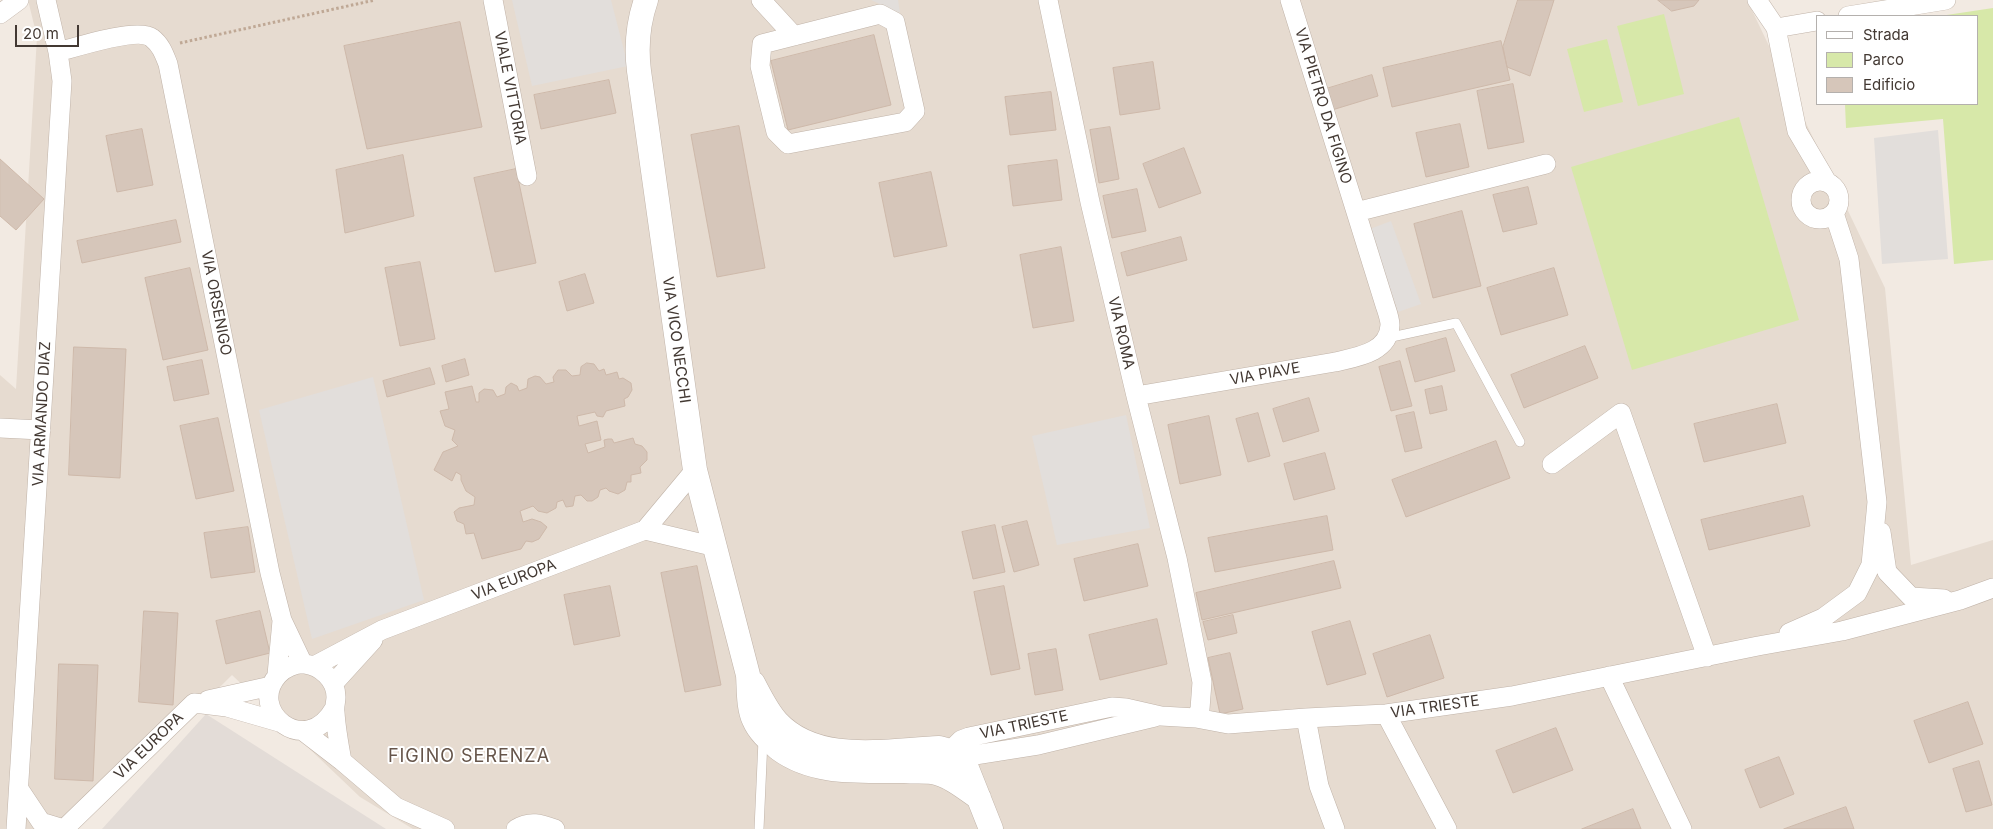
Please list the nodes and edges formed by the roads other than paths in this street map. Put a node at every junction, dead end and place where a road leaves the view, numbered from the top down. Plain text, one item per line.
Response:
1 (19, 0) edge
2 (46, 0) edge
3 (493, 0) edge
4 (646, 0) edge
5 (761, 0) edge
6 (1048, 0) edge
7 (1290, 0) edge
8 (1758, 0) edge
9 (1946, 0) edge
10 (0, 14) edge
11 (1854, 15) edge
12 (1816, 21) edge
13 (1776, 28) junction
14 (794, 36) junction
15 (58, 52) junction
16 (1797, 131) junction
17 (1546, 164) dead end
18 (527, 176) dead end
19 (1827, 182) junction
20 (1807, 186) junction
21 (1356, 212) junction
22 (1826, 216) junction
23 (1386, 338) junction
24 (1136, 396) junction
25 (0, 428) edge
26 (41, 430) junction
27 (1520, 442) dead end
28 (1552, 464) dead end
29 (695, 470) junction
30 (1877, 502) junction
31 (645, 530) junction
32 (716, 547) junction
33 (1993, 588) edge
34 (1960, 600) junction
35 (282, 620) junction
36 (382, 630) junction
37 (1758, 646) junction
38 (1707, 656) junction
39 (308, 665) junction
40 (748, 675) junction
41 (1609, 676) junction
42 (274, 681) junction
43 (333, 684) junction
44 (194, 703) junction
45 (334, 709) junction
46 (1386, 714) junction
47 (1178, 717) junction
48 (1306, 718) junction
49 (279, 722) junction
50 (303, 732) junction
51 (763, 734) junction
52 (954, 756) junction
53 (342, 761) junction
54 (872, 771) junction
55 (19, 789) junction
56 (971, 793) junction
57 (16, 829) edge
58 (64, 829) edge
59 (445, 829) edge
60 (516, 829) edge
61 (555, 829) edge
62 (758, 829) edge
63 (992, 829) edge
64 (1335, 829) edge
65 (1447, 829) edge
66 (1682, 829) edge

1 - 10 street
2 - 15 street, VIA ARMANDO DIAZ
3 - 18 street, VIALE VITTORIA
4 - 29 street, VIA VICO NECCHI
5 - 14 street
6 - 24 street, VIA ROMA
7 - 21 street, VIA PIETRO DA FIGINO
8 - 13 street
9 - 11 street
12 - 13 street
13 - 16 street
14 - 14 street
15 - 26 street, VIA ARMANDO DIAZ
15 - 35 street, VIA ORSENIGO
16 - 19 street
16 - 20 street
17 - 21 street
19 - 20 street
19 - 22 street
20 - 22 street
21 - 23 street
22 - 30 street
23 - 24 street, VIA PIAVE
23 - 27 lane, VIA PIAVE
24 - 47 street, VIA ROMA
25 - 26 street
26 - 55 street, VIA ARMANDO DIAZ
28 - 38 street
29 - 31 street, VIA EUROPA
29 - 32 street, VIA VICO NECCHI
30 - 34 street
30 - 37 street
31 - 32 street
31 - 36 street, VIA EUROPA
32 - 40 street, VIA VICO NECCHI
33 - 34 street
34 - 37 street
35 - 39 street, VIA ORSENIGO
35 - 42 street
36 - 39 street, VIA EUROPA
36 - 43 street
37 - 38 street, VIA TRIESTE
38 - 41 street, VIA TRIESTE
39 - 42 street
39 - 43 street
40 - 51 street, VIA VICO NECCHI
40 - 52 street, VIA VICO NECCHI
41 - 46 street, VIA TRIESTE
41 - 66 street
42 - 44 street
42 - 49 street
43 - 45 street
44 - 49 street, VIA EUROPA
44 - 58 street, VIA EUROPA
45 - 50 street
45 - 53 street
46 - 48 street, VIA TRIESTE
46 - 65 street
47 - 48 street, VIA TRIESTE
47 - 52 street, VIA TRIESTE
48 - 64 street
49 - 50 street
50 - 53 street
51 - 54 street, VIA VICO NECCHI
51 - 62 lane
52 - 54 street, VIA VICO NECCHI
52 - 56 street
53 - 59 street
54 - 56 street, VIA VICO NECCHI
55 - 57 street, VIA ARMANDO DIAZ
55 - 58 street
56 - 63 street
60 - 61 street

